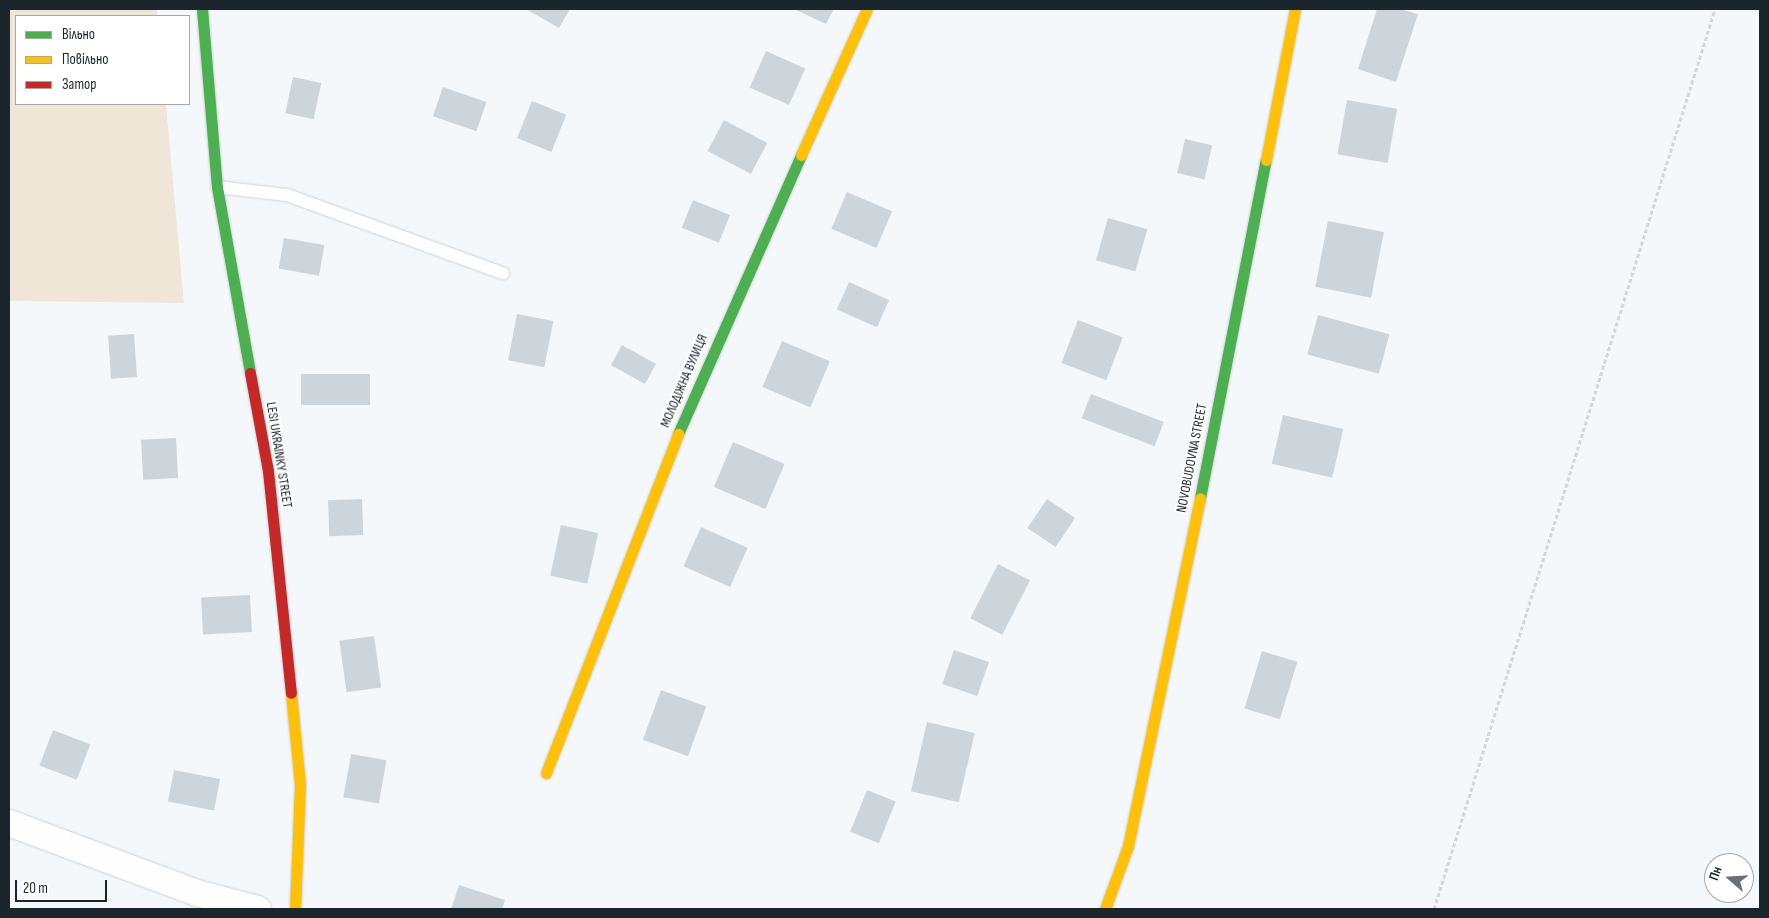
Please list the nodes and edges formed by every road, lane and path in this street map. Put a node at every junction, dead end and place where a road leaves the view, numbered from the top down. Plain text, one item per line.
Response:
1 (202, 9) edge
2 (866, 9) edge
3 (1295, 9) edge
4 (1715, 9) edge
5 (216, 187) junction
6 (502, 273) dead end
7 (546, 772) dead end
8 (9, 823) edge
9 (258, 909) edge
10 (295, 909) edge
11 (1105, 909) edge
12 (1434, 909) edge

1 - 5 street, LESI UKRAINKY STREET
2 - 7 street, МОЛОДІЖНА ВУЛИЦЯ
3 - 11 street, NOVOBUDOVNA STREET
4 - 12 path
5 - 6 lane
5 - 10 street, LESI UKRAINKY STREET
8 - 9 street

